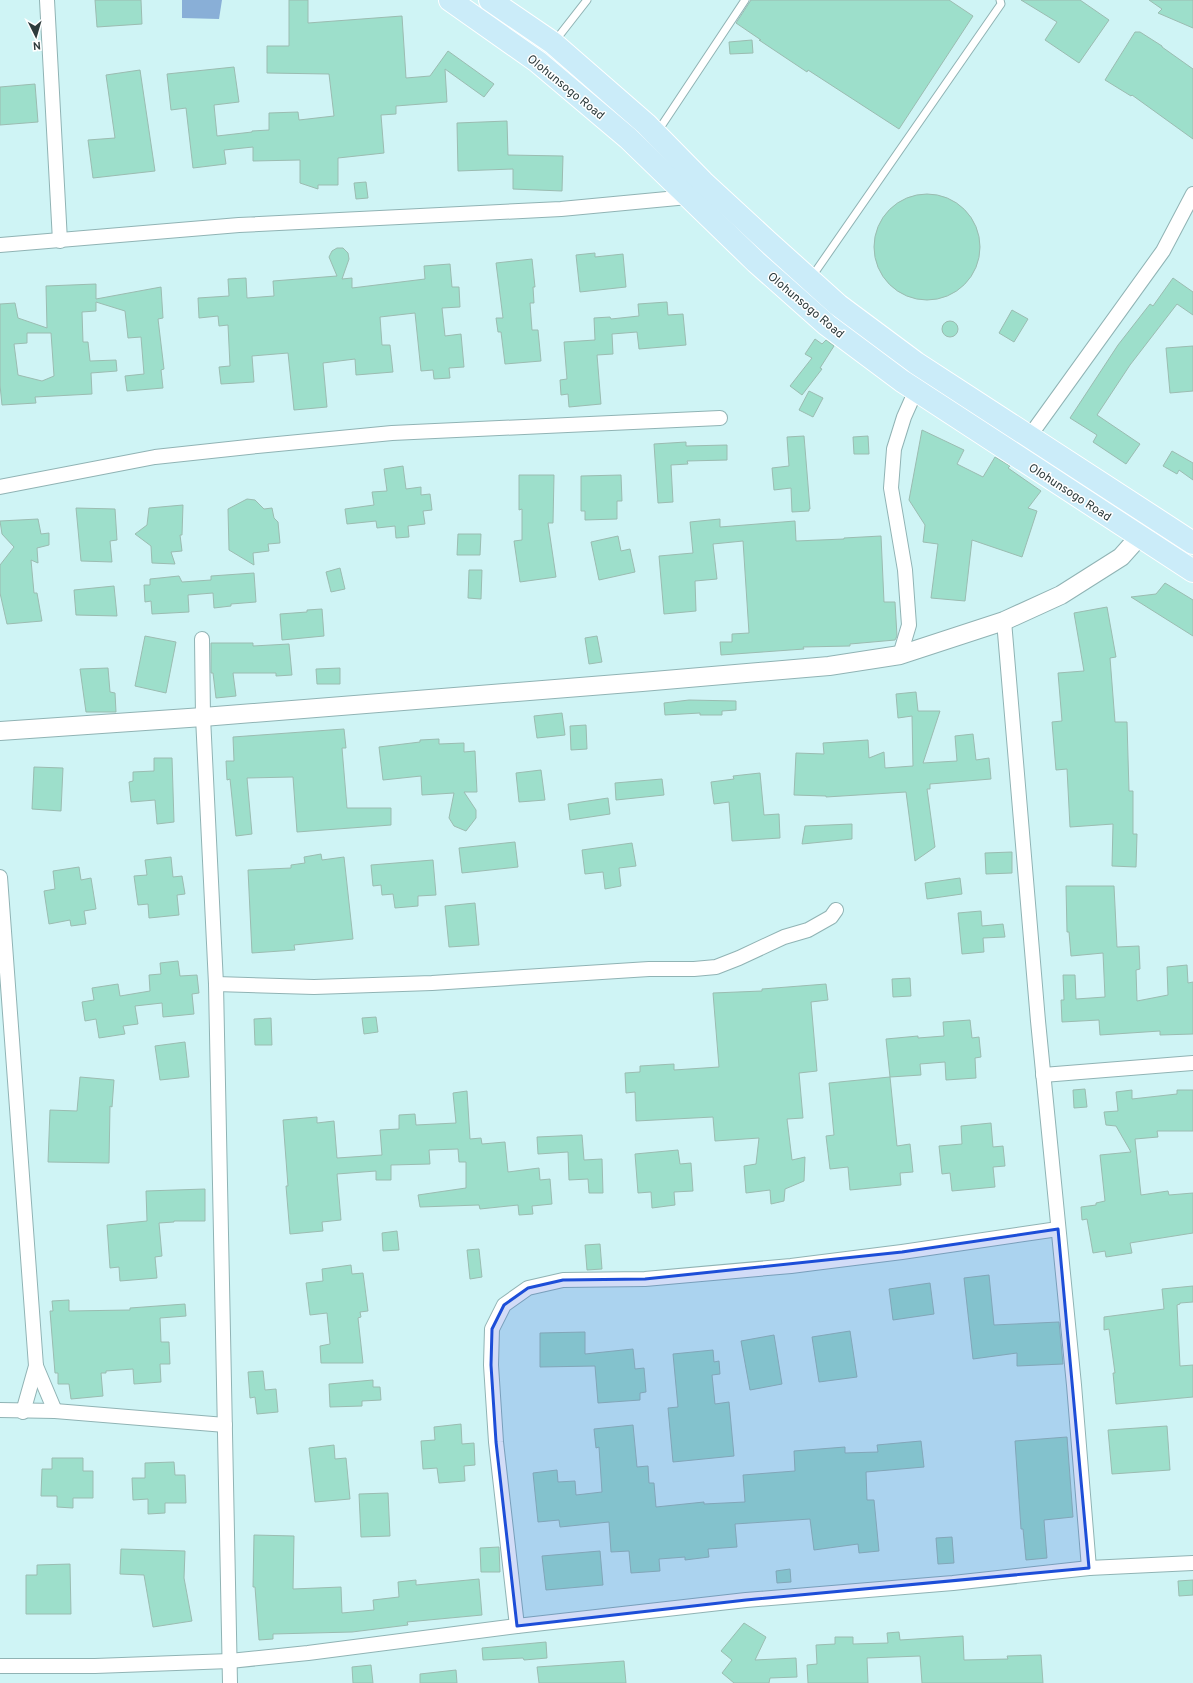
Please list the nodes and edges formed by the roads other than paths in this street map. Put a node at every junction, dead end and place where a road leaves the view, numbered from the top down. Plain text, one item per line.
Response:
1 (47, 0) edge
2 (450, 0) edge
3 (490, 0) edge
4 (587, 0) edge
5 (745, 0) edge
6 (1000, 0) edge
7 (552, 43) junction
8 (656, 134) junction
9 (1193, 194) edge
10 (688, 197) junction
11 (60, 241) junction
12 (0, 245) edge
13 (810, 280) junction
14 (916, 390) junction
15 (720, 418) dead end
16 (1029, 437) junction
17 (0, 487) edge
18 (1155, 519) junction
19 (1140, 537) junction
20 (1193, 543) edge
21 (1193, 571) edge
22 (1004, 621) junction
23 (202, 639) dead end
24 (900, 655) junction
25 (203, 717) junction
26 (0, 731) edge
27 (0, 877) edge
28 (836, 910) dead end
29 (216, 984) junction
30 (1193, 1063) edge
31 (1043, 1075) junction
32 (1058, 1229) junction
33 (36, 1366) junction
34 (0, 1410) edge
35 (55, 1411) junction
36 (23, 1412) junction
37 (225, 1425) junction
38 (1193, 1563) edge
39 (1089, 1568) junction
40 (516, 1626) junction
41 (230, 1661) junction
42 (0, 1666) edge
43 (230, 1683) edge

1 - 11 street
2 - 10 main road, Olohunsogo Road
3 - 7 main road, Olohunsogo Road
4 - 7 lane
5 - 8 lane
6 - 13 lane
7 - 8 main road, Olohunsogo Road
8 - 13 main road, Olohunsogo Road
9 - 16 street
10 - 11 street
10 - 14 main road, Olohunsogo Road
11 - 12 street
13 - 16 main road, Olohunsogo Road
14 - 19 main road, Olohunsogo Road
14 - 24 street
15 - 17 street
16 - 18 main road, Olohunsogo Road
18 - 19 street
18 - 20 main road, Olohunsogo Road
19 - 21 main road, Olohunsogo Road
19 - 22 street
22 - 24 street
22 - 31 street
23 - 25 street
24 - 25 street
25 - 26 street
25 - 29 street
27 - 33 street
28 - 29 street
29 - 37 street
30 - 31 street
31 - 32 street
32 - 39 street
32 - 40 street
33 - 35 street
33 - 36 street
34 - 36 street
35 - 36 street
35 - 37 street
37 - 41 street
38 - 39 street
39 - 40 street
40 - 41 street
41 - 42 street
41 - 43 street

